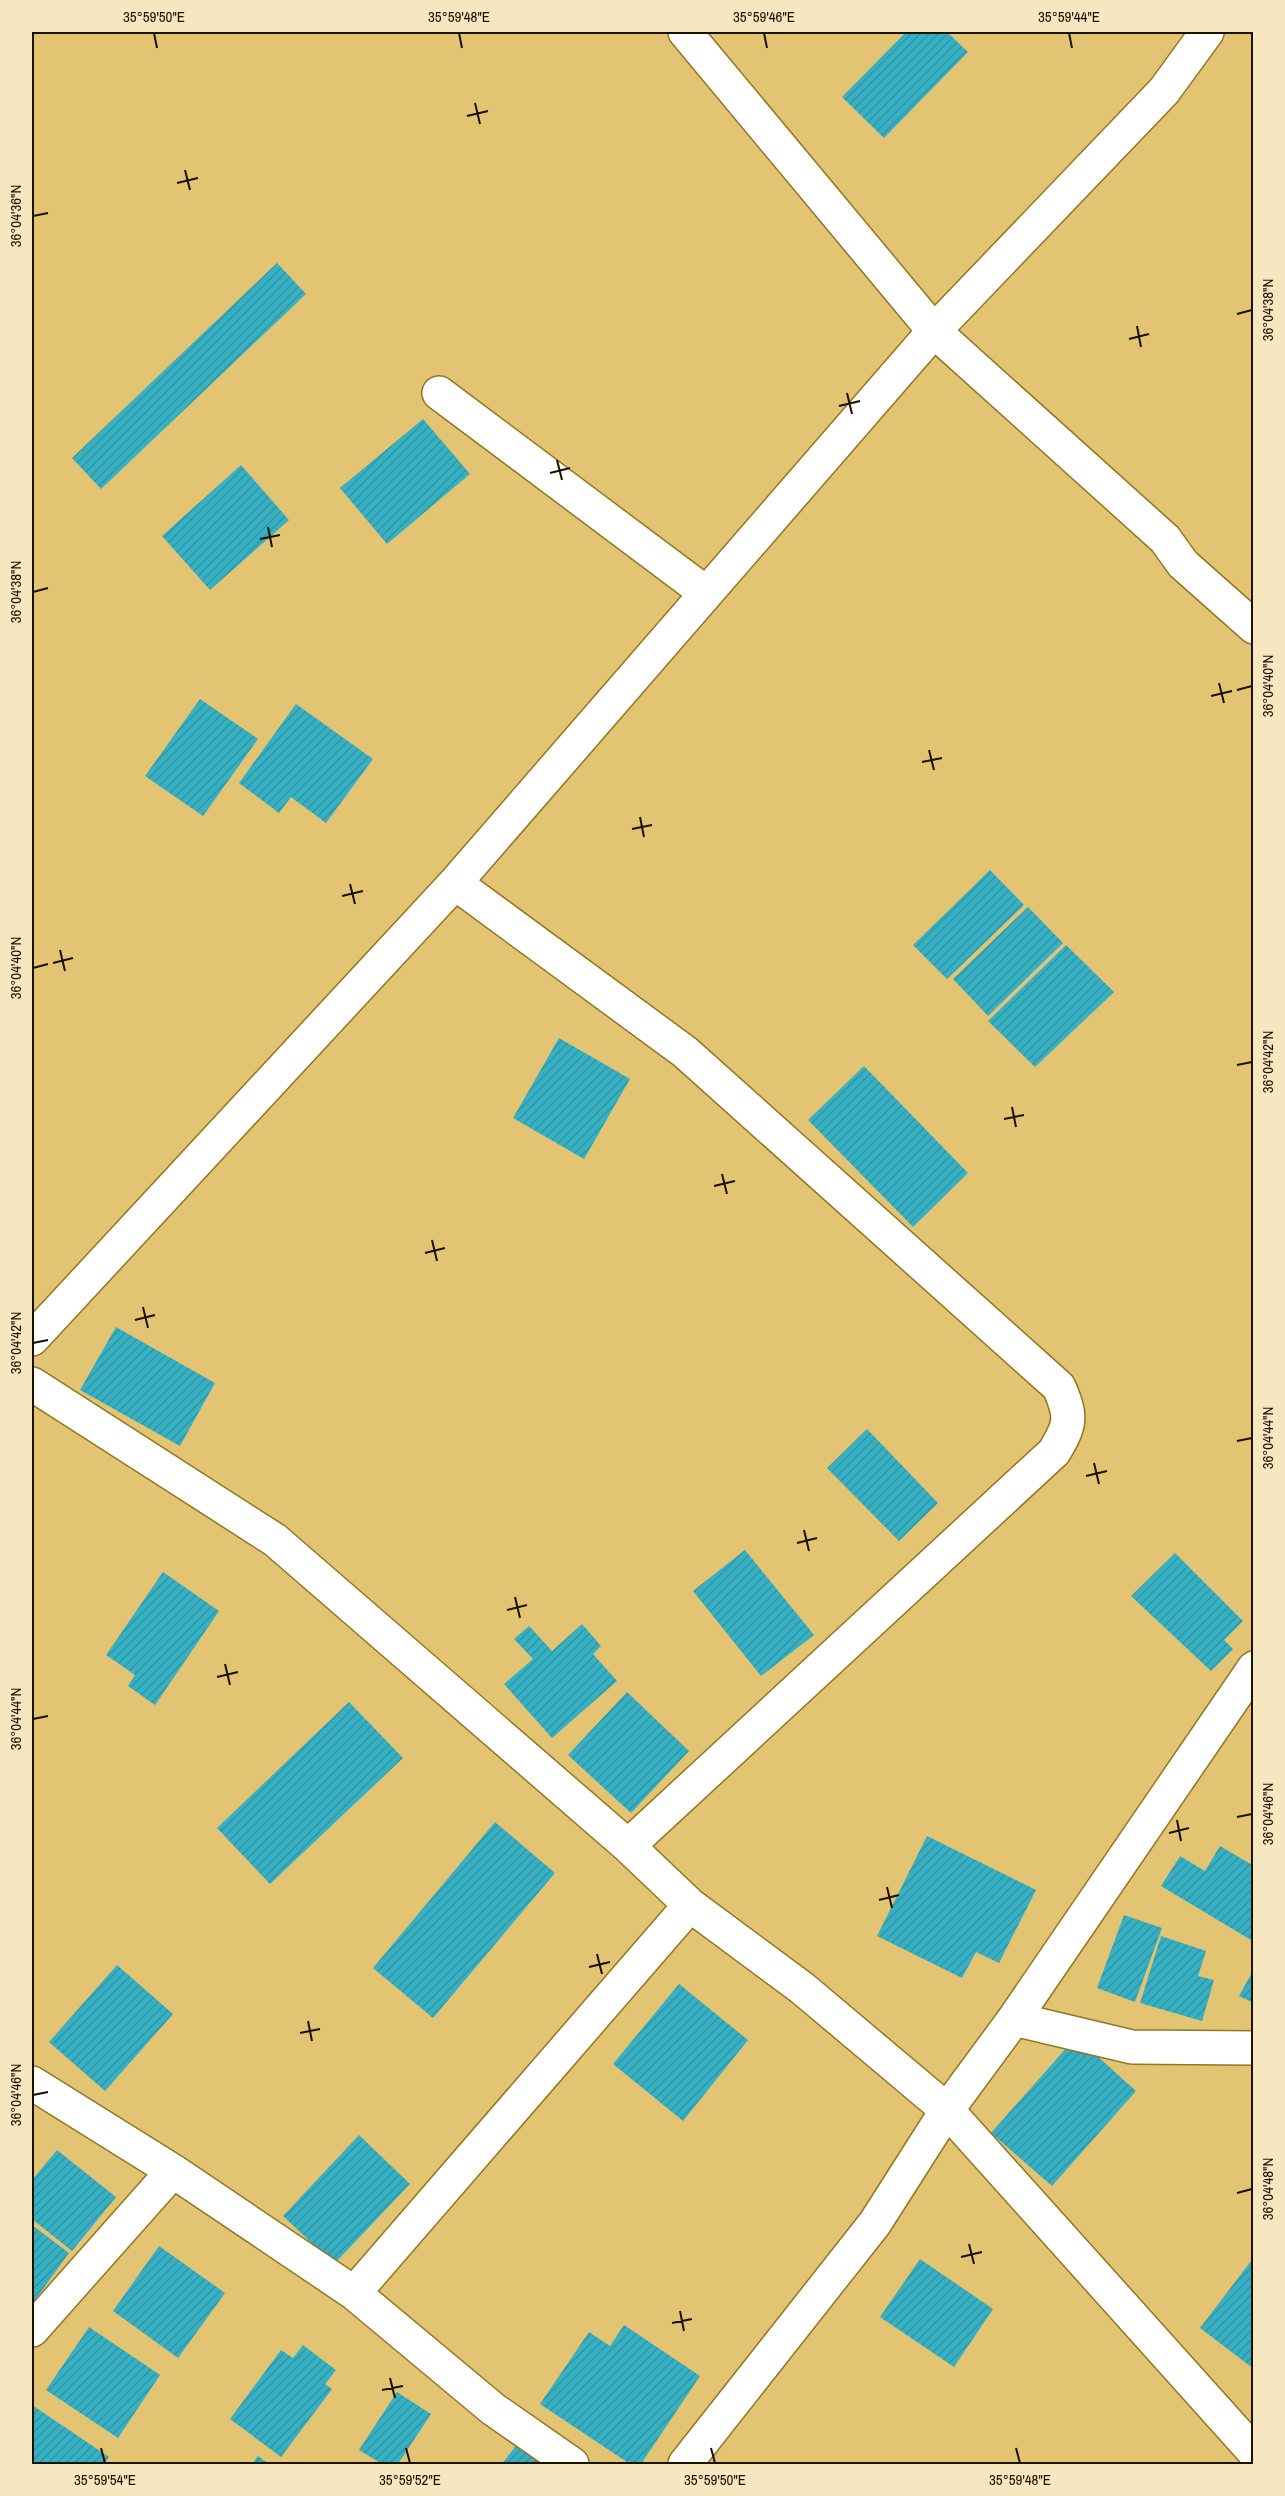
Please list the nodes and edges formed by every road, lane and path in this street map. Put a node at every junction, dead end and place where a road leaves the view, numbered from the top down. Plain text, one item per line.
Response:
1 (685, 32) edge
2 (1207, 32) edge
3 (934, 331) junction
4 (438, 393) dead end
5 (706, 593) junction
6 (1254, 627) edge
7 (455, 882) junction
8 (32, 1339) edge
9 (32, 1384) edge
10 (1254, 1668) edge
11 (628, 1846) junction
12 (690, 1905) junction
13 (1014, 2019) junction
14 (1254, 2048) edge
15 (32, 2084) edge
16 (947, 2110) junction
17 (172, 2171) junction
18 (354, 2293) junction
19 (32, 2330) edge
20 (1254, 2452) edge
21 (572, 2464) edge
22 (685, 2464) edge

1 - 3 street
2 - 3 street
3 - 5 street
3 - 6 street
4 - 5 street
5 - 7 street
7 - 8 street
7 - 11 street
9 - 11 street
10 - 13 street
11 - 12 street
12 - 16 street
12 - 18 street
13 - 14 street
13 - 16 street
15 - 17 street
16 - 20 street
16 - 22 street
17 - 18 street
17 - 19 street
18 - 21 street

